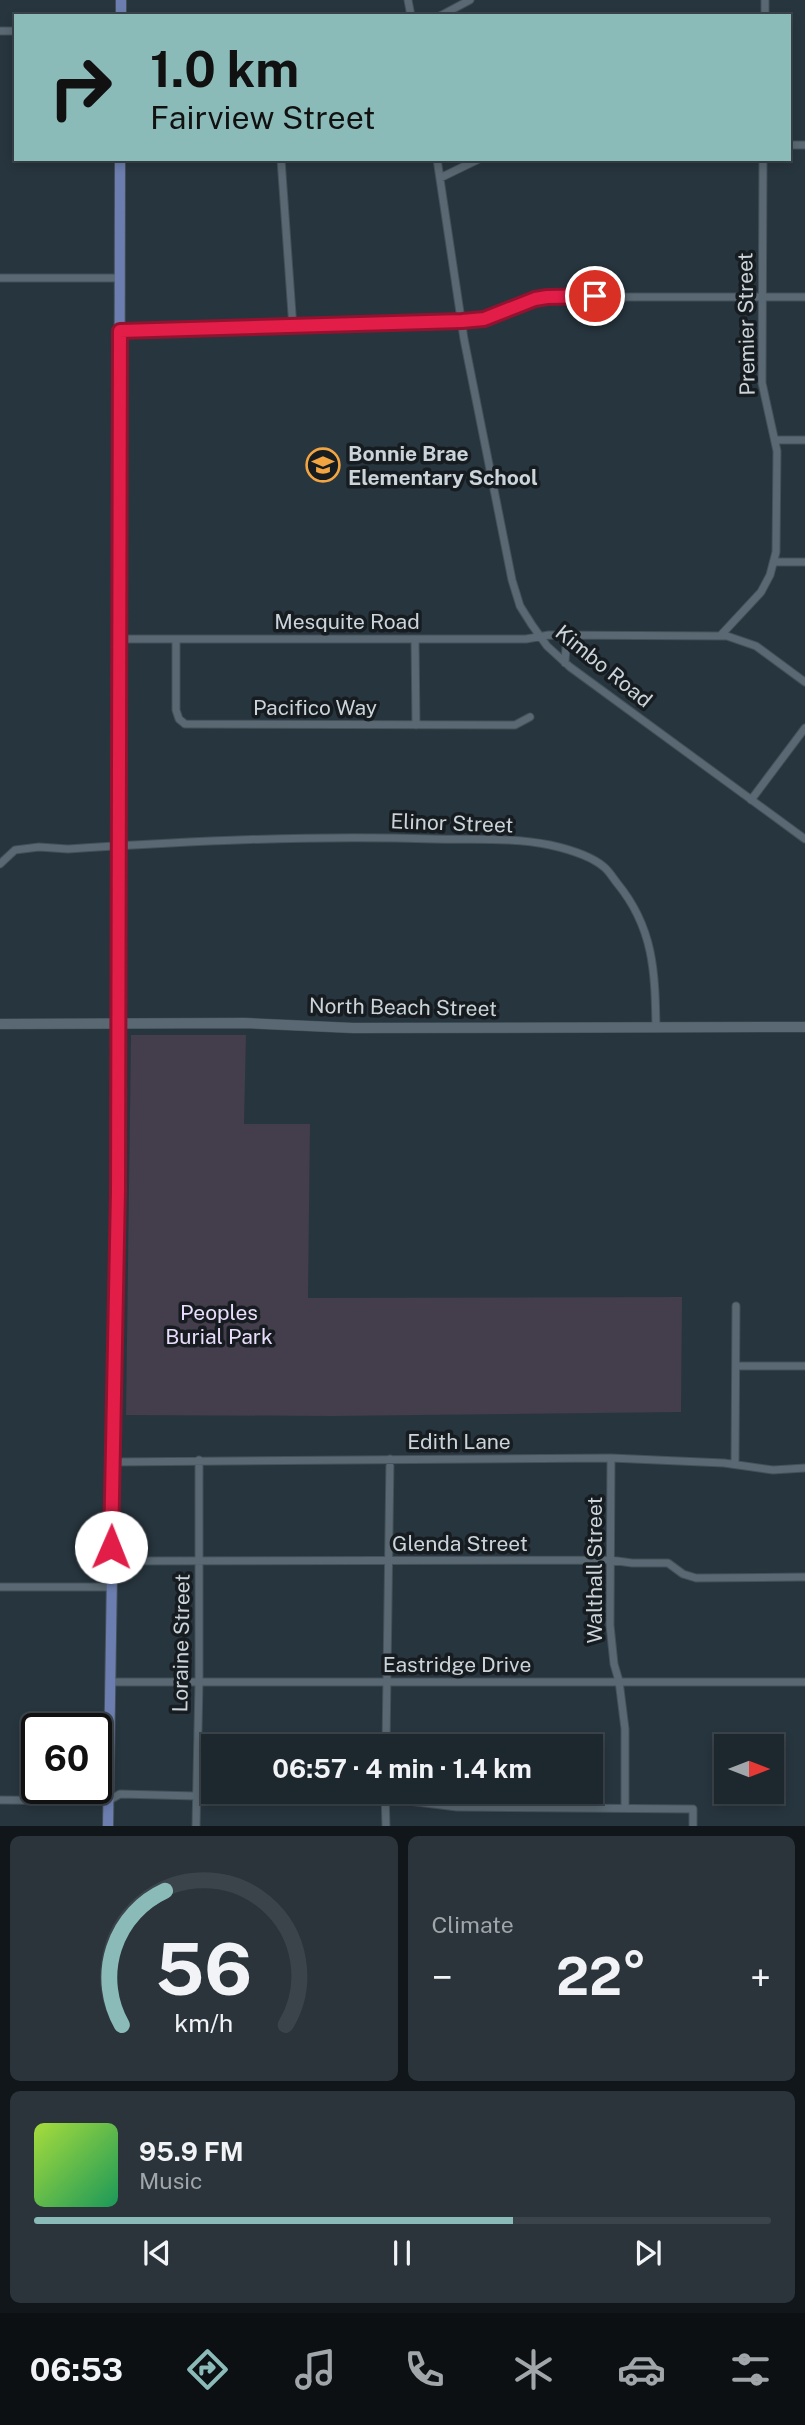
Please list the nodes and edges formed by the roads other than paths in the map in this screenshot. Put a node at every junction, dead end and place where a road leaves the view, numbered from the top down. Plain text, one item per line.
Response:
1 (470, 0) edge
2 (444, 14) edge
3 (120, 161) edge
4 (281, 161) edge
5 (437, 161) edge
6 (475, 161) edge
7 (763, 161) edge
8 (440, 178) junction
9 (0, 278) edge
10 (120, 278) junction
11 (762, 296) junction
12 (805, 297) edge
13 (462, 321) junction
14 (293, 328) junction
15 (120, 331) junction
16 (775, 440) junction
17 (805, 440) edge
18 (775, 562) junction
19 (805, 562) edge
20 (574, 635) junction
21 (722, 635) junction
22 (540, 636) junction
23 (119, 639) junction
24 (176, 639) junction
25 (415, 639) junction
26 (565, 663) junction
27 (805, 682) edge
28 (530, 717) dead end
29 (416, 725) junction
30 (805, 728) edge
31 (751, 800) junction
32 (805, 839) edge
33 (119, 845) junction
34 (0, 864) edge
35 (118, 1023) junction
36 (0, 1024) edge
37 (805, 1027) edge
38 (656, 1028) junction
39 (736, 1306) dead end
40 (736, 1366) junction
41 (805, 1366) edge
42 (611, 1458) junction
43 (390, 1459) junction
44 (199, 1461) junction
45 (113, 1462) junction
46 (735, 1464) junction
47 (805, 1468) edge
48 (610, 1560) junction
49 (111, 1561) junction
50 (390, 1561) junction
51 (200, 1562) junction
52 (805, 1577) edge
53 (0, 1587) edge
54 (111, 1587) junction
55 (199, 1681) junction
56 (619, 1681) junction
57 (110, 1682) junction
58 (388, 1682) junction
59 (805, 1682) edge
60 (109, 1713) edge
61 (386, 1734) edge
62 (196, 1797) junction
63 (201, 1797) edge
64 (112, 1799) edge
65 (0, 1800) edge
66 (21, 1800) edge
67 (108, 1804) edge
68 (385, 1804) edge
69 (439, 1804) edge
70 (625, 1808) junction
71 (108, 1826) edge
72 (196, 1826) edge
73 (386, 1826) edge
74 (693, 1826) edge

1 - 2 street
3 - 10 main road
4 - 14 street
5 - 8 street, Kimbo Road
6 - 8 street
7 - 11 street, Premier Street
8 - 13 street, Kimbo Road
9 - 10 street
10 - 15 main road
11 - 12 street
11 - 13 street
11 - 16 street, Premier Street
13 - 14 street
13 - 22 street, Kimbo Road
14 - 15 street
15 - 23 main road
16 - 17 street
16 - 18 street, Premier Street
18 - 19 street
18 - 21 street, Premier Street
20 - 21 street, Mesquite Road
20 - 22 street, Mesquite Road
20 - 26 street
21 - 27 street, Mesquite Road
22 - 25 street, Mesquite Road
22 - 26 street, Kimbo Road
23 - 24 street, Mesquite Road
23 - 33 main road
24 - 25 street, Mesquite Road
24 - 29 street, Pacifico Way
25 - 29 street
26 - 31 street, Kimbo Road
28 - 29 street, Pacifico Way
30 - 31 street
31 - 32 street, Kimbo Road
33 - 34 street, Elinor Street
33 - 35 main road
33 - 38 street, Elinor Street
35 - 36 main road, North Beach Street
35 - 38 main road, North Beach Street
35 - 45 main road
37 - 38 main road, North Beach Street
39 - 40 street
40 - 41 street
40 - 46 street
42 - 43 street, Edith Lane
42 - 46 street, Edith Lane
42 - 48 street, Walthall Street
43 - 44 street, Edith Lane
43 - 50 street
44 - 45 street, Edith Lane
44 - 51 street, Loraine Street
45 - 49 main road
46 - 47 street, Edith Lane
48 - 50 street, Glenda Street
48 - 52 street, Glenda Street
48 - 56 street, Walthall Street
49 - 51 street, Glenda Street
49 - 54 main road
50 - 51 street, Glenda Street
50 - 58 street
51 - 55 street, Loraine Street
53 - 54 street
54 - 57 main road
55 - 57 street, Eastridge Drive
55 - 58 street, Eastridge Drive
55 - 62 street, Loraine Street
56 - 58 street, Eastridge Drive
56 - 59 street, Eastridge Drive
56 - 70 street, Walthall Street
57 - 60 main road
58 - 61 street
62 - 63 street
62 - 64 street
62 - 72 street, Loraine Street
65 - 66 street
67 - 71 main road
68 - 73 street
69 - 70 street
70 - 74 street

